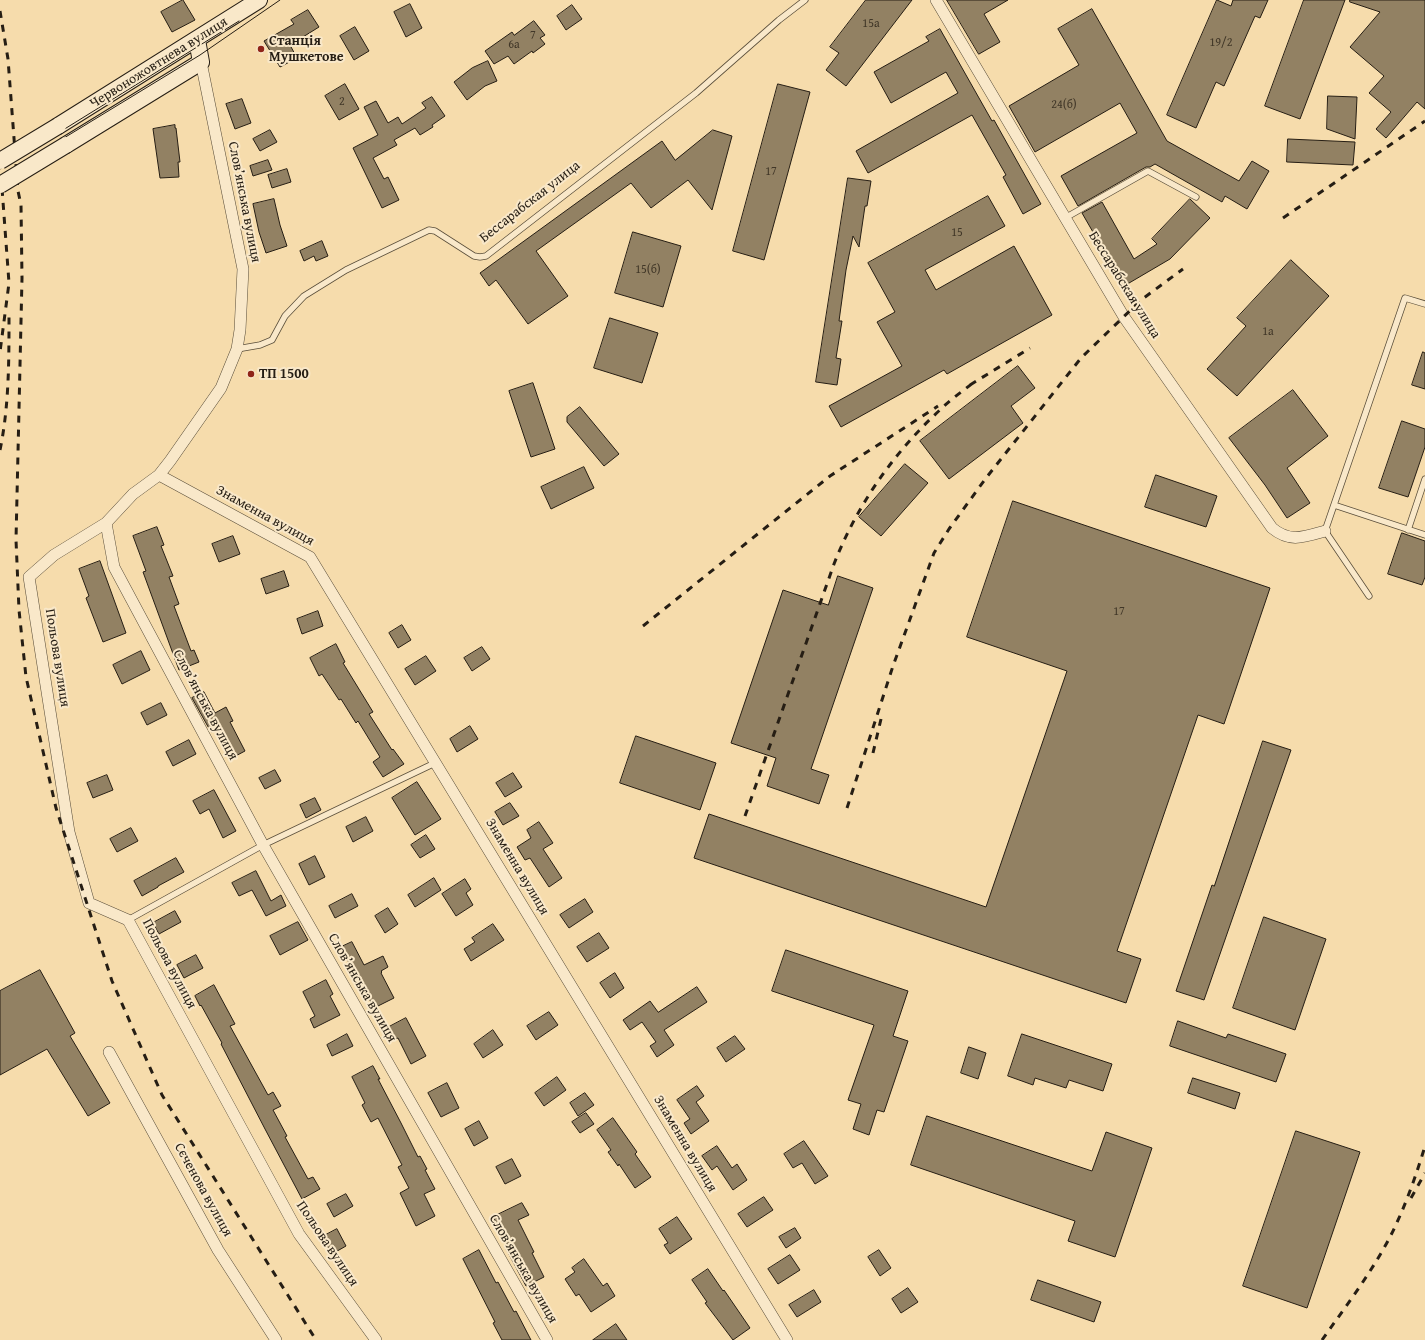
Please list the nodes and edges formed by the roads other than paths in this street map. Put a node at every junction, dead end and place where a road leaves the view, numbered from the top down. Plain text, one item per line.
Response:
1 (259, 0) edge
2 (805, 0) edge
3 (936, 0) edge
4 (197, 40) junction
5 (201, 62) junction
6 (0, 161) edge
7 (0, 185) edge
8 (1196, 197) dead end
9 (1064, 218) junction
10 (1425, 304) edge
11 (237, 349) junction
12 (159, 475) junction
13 (1425, 479) edge
14 (1334, 505) junction
15 (106, 524) junction
16 (1408, 530) junction
17 (1325, 531) junction
18 (1425, 535) edge
19 (1369, 596) dead end
20 (435, 763) junction
21 (263, 845) junction
22 (128, 920) junction
23 (110, 1052) dead end
24 (276, 1340) edge
25 (376, 1340) edge
26 (547, 1340) edge
27 (787, 1340) edge

1 - 4 main road, Червоножовтнева вулиця
2 - 11 lane, Бессарабская улица
3 - 9 street, Бессарабская улица
4 - 5 main road
4 - 6 main road, Червоножовтнева вулиця, bridge
5 - 7 main road, Червоножовтнева вулиця, bridge
5 - 11 street, Слов’янська вулиця
8 - 9 lane
9 - 17 street, Бессарабская улица
10 - 14 lane
11 - 12 street, Слов’янська вулиця
12 - 15 street, Слов’янська вулиця
12 - 20 street, Знаменна вулиця
13 - 16 lane
14 - 16 lane
14 - 17 lane
15 - 21 street, Слов’янська вулиця
15 - 22 street, Польова вулиця
16 - 18 lane
17 - 19 lane
20 - 21 lane
20 - 27 street, Знаменна вулиця
21 - 22 lane
21 - 26 street, Слов’янська вулиця
22 - 25 street, Польова вулиця
23 - 24 street, Сєченова вулиця

